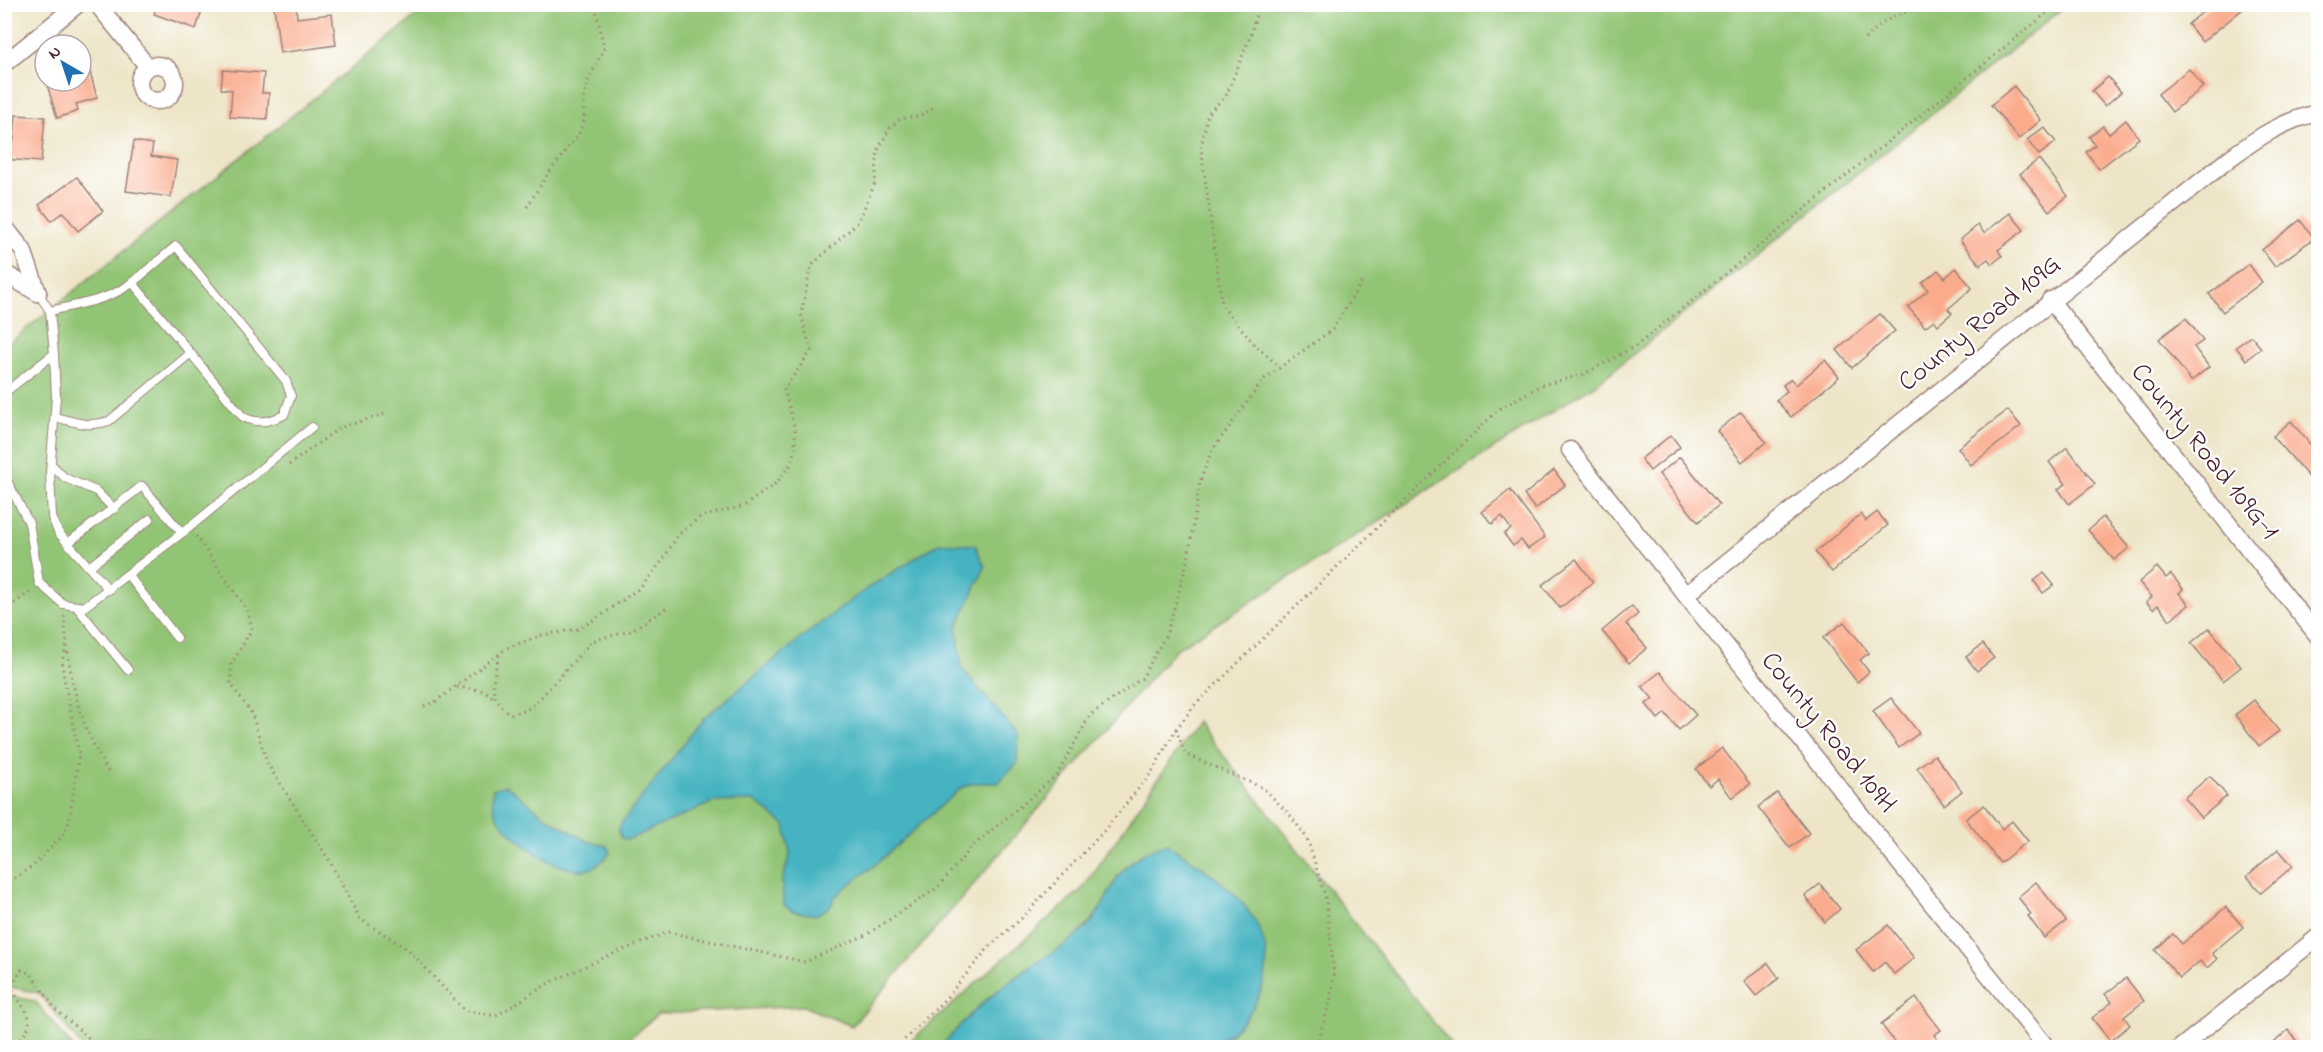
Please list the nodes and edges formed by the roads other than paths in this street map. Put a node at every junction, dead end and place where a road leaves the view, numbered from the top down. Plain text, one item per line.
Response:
1 (78, 4) edge
2 (97, 4) edge
3 (4, 64) edge
4 (147, 67) dead end
5 (2319, 113) edge
6 (4, 226) edge
7 (4, 273) edge
8 (132, 282) junction
9 (38, 293) junction
10 (2050, 300) junction
11 (50, 311) junction
12 (191, 353) junction
13 (54, 354) junction
14 (4, 393) edge
15 (55, 417) junction
16 (312, 427) dead end
17 (1570, 450) dead end
18 (51, 464) junction
19 (4, 475) edge
20 (114, 509) junction
21 (150, 519) dead end
22 (182, 533) junction
23 (68, 543) junction
24 (89, 567) junction
25 (128, 575) junction
26 (109, 590) junction
27 (1686, 595) junction
28 (76, 606) junction
29 (2319, 636) edge
30 (177, 638) dead end
31 (128, 670) dead end
32 (2319, 937) edge
33 (2047, 1047) edge
34 (2180, 1047) edge

1 - 3 street
2 - 4 street
5 - 10 street, County Road 109G
6 - 9 street
7 - 9 street
8 - 11 lane
8 - 12 lane
8 - 12 lane
9 - 11 lane
10 - 27 street, County Road 109G
10 - 29 street, County Road 109G-1
11 - 13 lane
12 - 15 lane
13 - 14 lane
13 - 15 lane
15 - 18 lane
16 - 22 lane
17 - 27 street, County Road 109H
18 - 20 lane
18 - 23 lane
19 - 28 lane
20 - 22 lane
20 - 23 lane
21 - 24 lane
22 - 25 lane
23 - 24 lane
24 - 26 lane
25 - 26 lane
25 - 30 lane
26 - 28 lane
27 - 33 street, County Road 109H
28 - 31 lane
32 - 34 street

